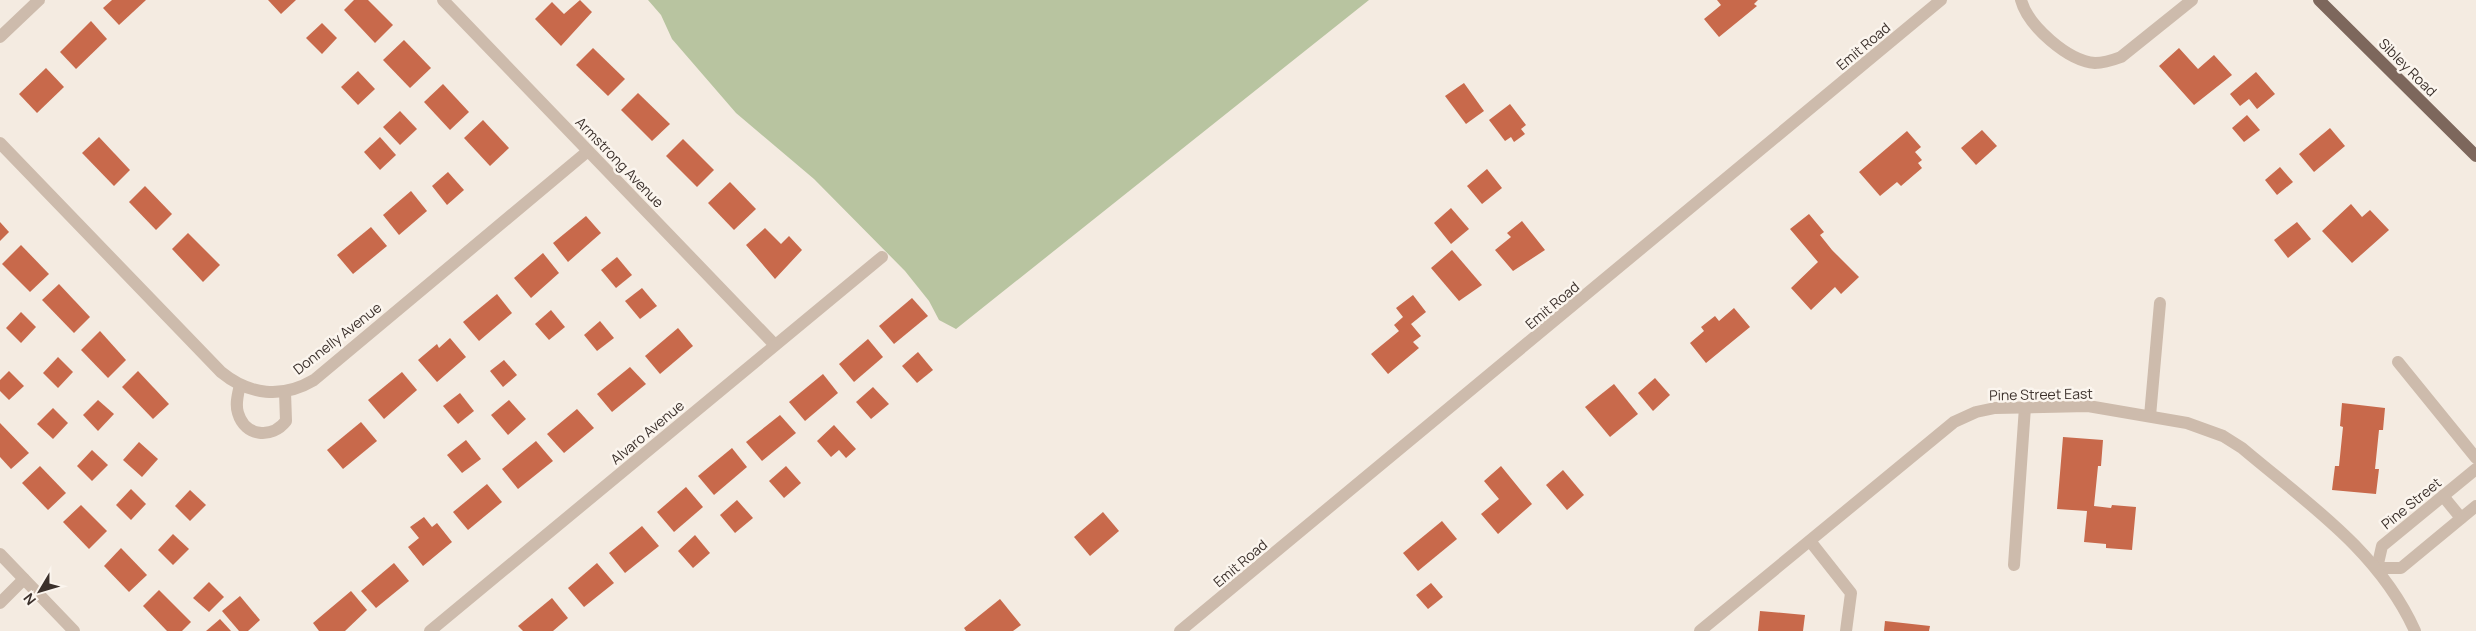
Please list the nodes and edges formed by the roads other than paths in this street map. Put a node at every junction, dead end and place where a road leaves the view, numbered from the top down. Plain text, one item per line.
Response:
1 (39, 0) edge
2 (443, 0) edge
3 (1941, 0) edge
4 (2021, 0) edge
5 (2192, 0) edge
6 (2320, 0) edge
7 (0, 37) edge
8 (0, 143) edge
9 (588, 151) junction
10 (2476, 156) edge
11 (882, 257) dead end
12 (2160, 303) dead end
13 (775, 345) junction
14 (2398, 362) dead end
15 (240, 385) junction
16 (285, 392) junction
17 (2025, 407) junction
18 (2150, 416) junction
19 (2476, 458) edge
20 (2476, 469) edge
21 (2444, 496) junction
22 (2476, 506) edge
23 (2461, 518) junction
24 (1810, 541) junction
25 (0, 554) edge
26 (2014, 565) dead end
27 (2377, 568) junction
28 (24, 579) junction
29 (0, 603) edge
30 (74, 631) edge
31 (430, 631) edge
32 (1180, 631) edge
33 (1700, 631) edge
34 (1846, 631) edge
35 (2415, 631) edge

1 - 7 street
2 - 9 street, Armstrong Avenue
3 - 32 street, Emit Road
4 - 5 street
6 - 10 main road, Sibley Road
8 - 15 street, Donnelly Avenue
9 - 13 street, Armstrong Avenue
9 - 16 street, Donnelly Avenue
11 - 13 street, Alvaro Avenue
12 - 18 street
13 - 31 street, Alvaro Avenue
14 - 19 street
15 - 16 street, Donnelly Avenue
15 - 16 street
17 - 18 street, Pine Street East
17 - 24 street, Pine Street East
17 - 26 street
18 - 27 street, Pine Street East
20 - 21 street, Pine Street
21 - 23 street
21 - 27 street, Pine Street
22 - 23 street
23 - 27 street
24 - 33 street, Pine Street East
24 - 34 street
25 - 28 street
27 - 35 street, Pine Street East
28 - 29 street
28 - 30 street

